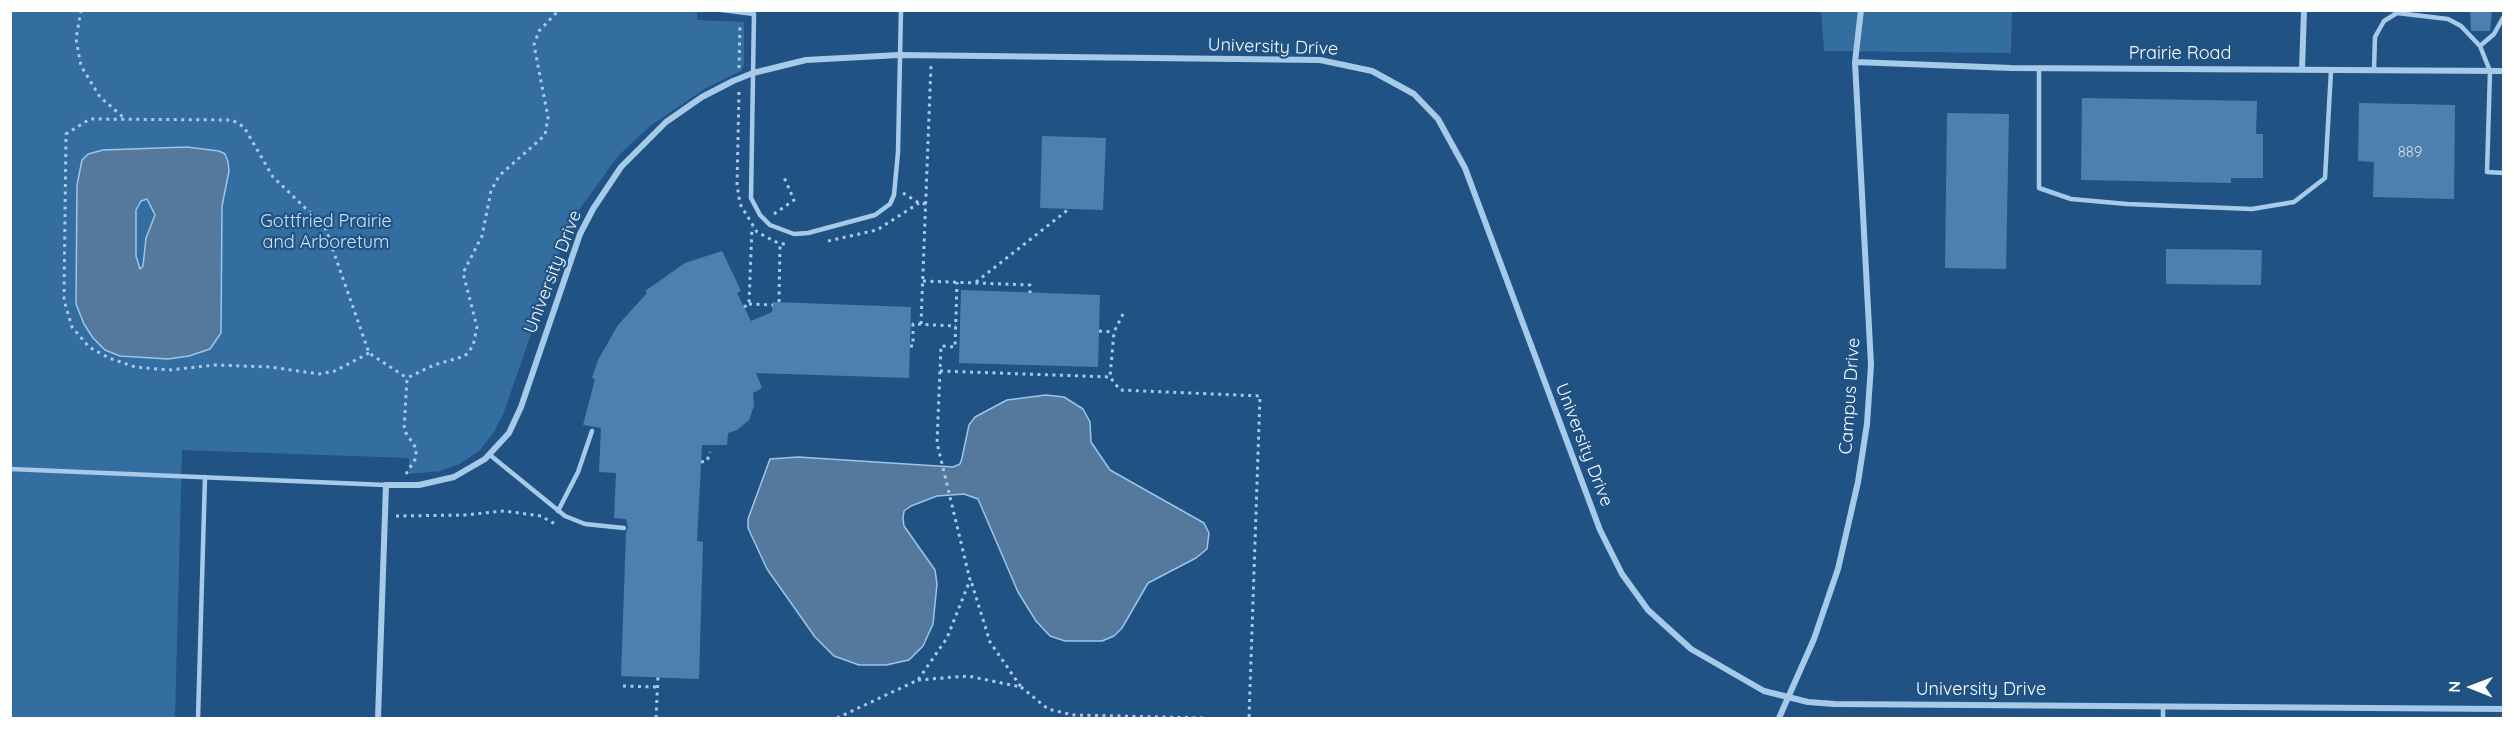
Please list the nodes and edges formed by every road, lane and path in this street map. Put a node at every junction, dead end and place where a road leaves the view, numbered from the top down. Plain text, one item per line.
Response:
1 (81, 10) edge
2 (559, 10) edge
3 (722, 10) edge
4 (901, 10) edge
5 (1862, 10) edge
6 (2304, 10) edge
7 (2397, 12) edge
8 (741, 13) junction
9 (2504, 16) edge
10 (2480, 46) junction
11 (899, 55) junction
12 (931, 57) junction
13 (1855, 62) junction
14 (2039, 68) junction
15 (2302, 70) junction
16 (2374, 70) junction
17 (2331, 71) junction
18 (2490, 71) junction
19 (2504, 71) edge
20 (753, 73) junction
21 (739, 79) junction
22 (126, 119) junction
23 (2504, 173) edge
24 (783, 175) dead end
25 (897, 189) junction
26 (919, 203) junction
27 (926, 204) junction
28 (1069, 209) dead end
29 (766, 222) junction
30 (752, 225) junction
31 (758, 232) junction
32 (780, 243) junction
33 (819, 243) dead end
34 (793, 246) dead end
35 (923, 281) junction
36 (957, 282) junction
37 (976, 282) junction
38 (1030, 292) dead end
39 (779, 302) dead end
40 (749, 304) junction
41 (773, 305) dead end
42 (744, 307) dead end
43 (1124, 314) dead end
44 (921, 324) junction
45 (956, 326) junction
46 (1100, 331) dead end
47 (1114, 332) junction
48 (910, 346) dead end
49 (369, 353) junction
50 (940, 371) junction
51 (1110, 377) junction
52 (407, 378) junction
53 (592, 431) dead end
54 (710, 452) dead end
55 (490, 454) junction
56 (701, 462) dead end
57 (10, 469) edge
58 (205, 477) junction
59 (386, 485) junction
60 (398, 485) junction
61 (558, 511) junction
62 (385, 516) junction
63 (562, 527) dead end
64 (624, 528) dead end
65 (970, 580) junction
66 (658, 677) dead end
67 (918, 680) junction
68 (623, 686) dead end
69 (658, 687) junction
70 (1021, 687) junction
71 (1790, 698) junction
72 (2163, 706) junction
73 (2504, 709) edge
74 (198, 718) edge
75 (378, 718) edge
76 (656, 718) edge
77 (837, 718) edge
78 (1167, 718) edge
79 (1206, 718) edge
80 (1249, 718) edge
81 (1779, 718) edge
82 (2163, 718) edge

1 - 22 path
2 - 52 path
3 - 8 lane
4 - 11 lane
5 - 13 street, Campus Drive
6 - 15 street
7 - 10 lane
7 - 16 lane
8 - 20 lane
8 - 21 path
9 - 10 lane
10 - 18 lane
11 - 12 street, University Drive
11 - 20 street, University Drive
11 - 25 lane
12 - 27 path
12 - 71 street, University Drive
13 - 14 street, Prairie Road
13 - 71 street, Campus Drive
14 - 15 street, Prairie Road
14 - 17 lane
15 - 17 street, Prairie Road
16 - 17 street, Prairie Road
16 - 18 street, Prairie Road
18 - 19 street, Prairie Road
18 - 23 lane
20 - 21 street, University Drive
20 - 29 lane
21 - 30 path
21 - 55 street, University Drive
22 - 49 path
22 - 49 path
24 - 29 path
25 - 26 path
25 - 29 lane
26 - 27 path
26 - 33 path
27 - 35 path
28 - 37 path
29 - 31 path
30 - 31 path
30 - 40 path
31 - 32 path
32 - 34 path
32 - 39 path
35 - 36 path
35 - 44 path
36 - 37 path
36 - 45 path
37 - 38 path
40 - 41 path
40 - 42 path
43 - 47 path
44 - 45 path
44 - 48 path
45 - 50 path
46 - 47 path
47 - 51 path
49 - 52 path
50 - 51 path
50 - 65 path
51 - 80 path
52 - 60 path
53 - 61 lane
54 - 56 path
55 - 60 street, University Drive
55 - 61 lane
57 - 58 lane
58 - 59 lane
58 - 74 lane
59 - 60 street, University Drive
59 - 62 street
61 - 64 lane
62 - 63 path
62 - 75 street
65 - 67 path
65 - 70 path
66 - 69 path
67 - 70 path
67 - 77 path
68 - 69 path
69 - 76 path
70 - 78 path
71 - 72 street, University Drive
71 - 81 street, Campus Drive
72 - 73 street, University Drive
72 - 82 lane
78 - 79 path

